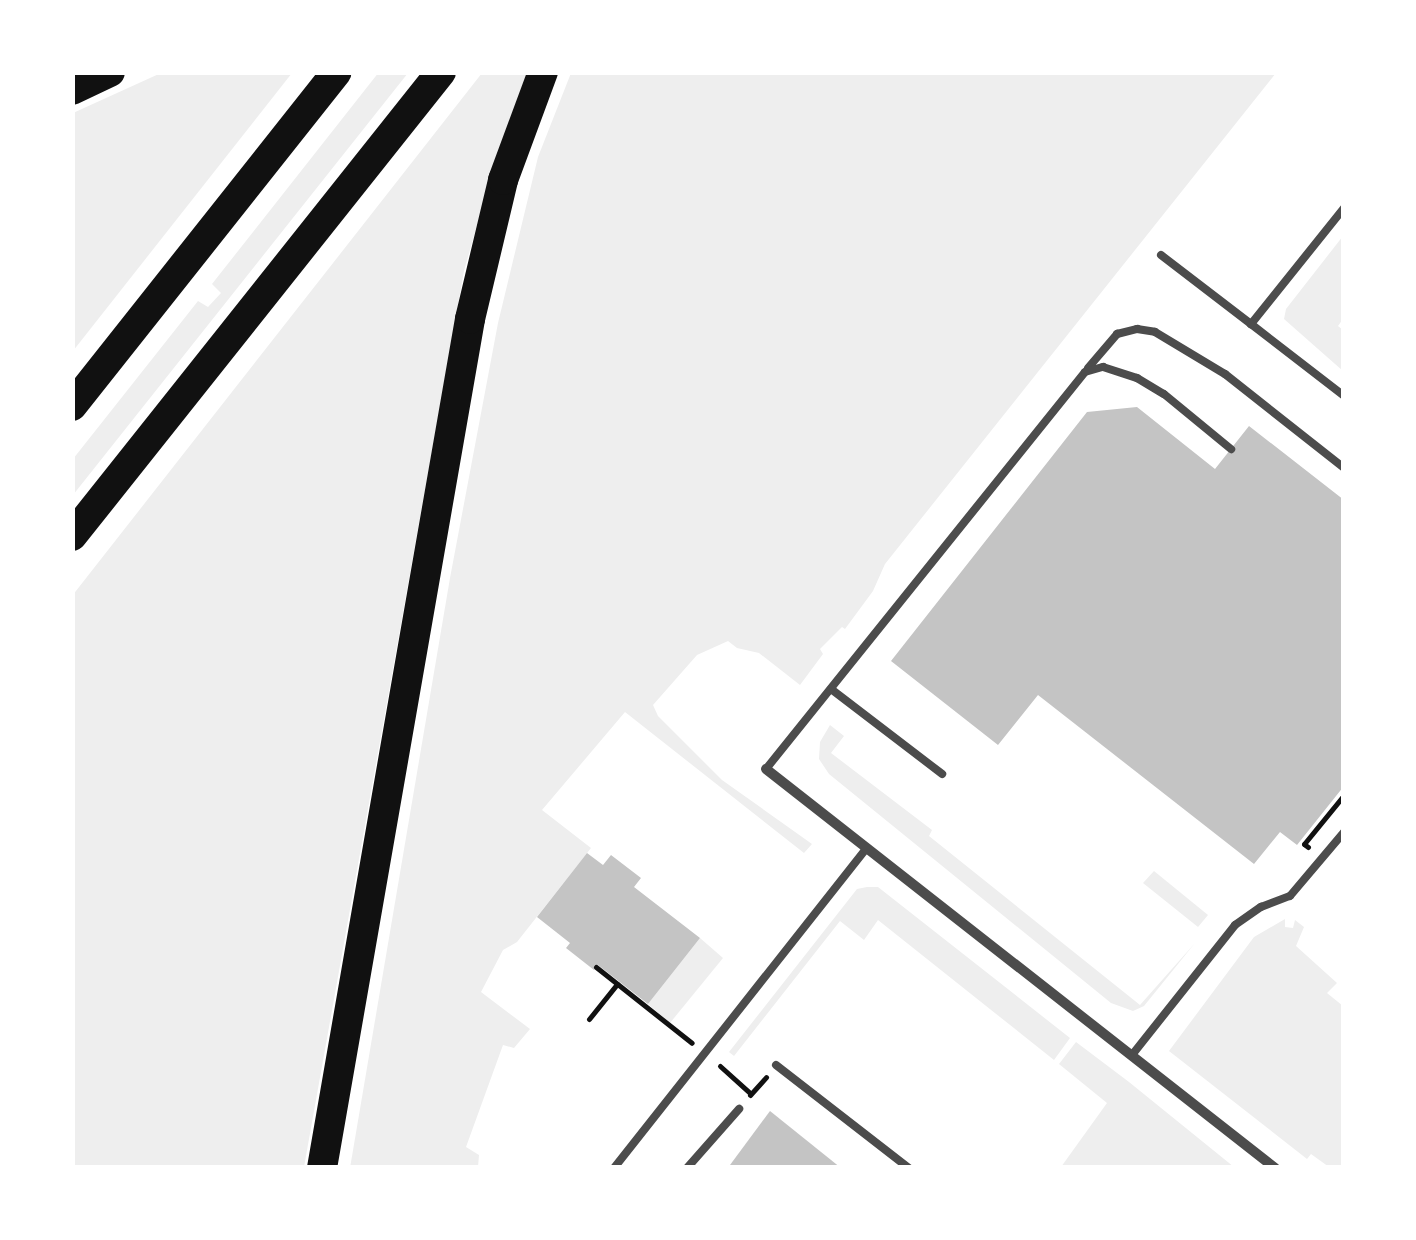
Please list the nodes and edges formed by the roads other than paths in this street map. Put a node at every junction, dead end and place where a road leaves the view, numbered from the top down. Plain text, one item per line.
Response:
1 (110, 72) edge
2 (337, 72) edge
3 (441, 72) edge
4 (544, 72) edge
5 (72, 90) edge
6 (1344, 208) edge
7 (1161, 254) dead end
8 (1251, 324) junction
9 (1085, 372) junction
10 (1344, 396) edge
11 (72, 406) edge
12 (1231, 448) dead end
13 (1344, 468) edge
14 (72, 536) edge
15 (831, 689) junction
16 (766, 769) joint
17 (942, 774) dead end
18 (1343, 834) edge
19 (867, 848) junction
20 (1132, 1055) junction
21 (776, 1064) road end
22 (738, 1109) road end
23 (322, 1168) edge
24 (614, 1168) edge
25 (687, 1168) edge
26 (909, 1168) edge
27 (1275, 1168) edge

1 - 5 highway
2 - 11 highway
3 - 14 highway
4 - 23 highway
6 - 8 lane
7 - 8 lane
8 - 10 lane
9 - 12 lane
9 - 13 lane
9 - 15 lane
15 - 16 lane
15 - 17 lane
16 - 19 street
18 - 20 lane
19 - 20 street
19 - 24 lane
20 - 27 street
21 - 26 lane
22 - 25 lane

